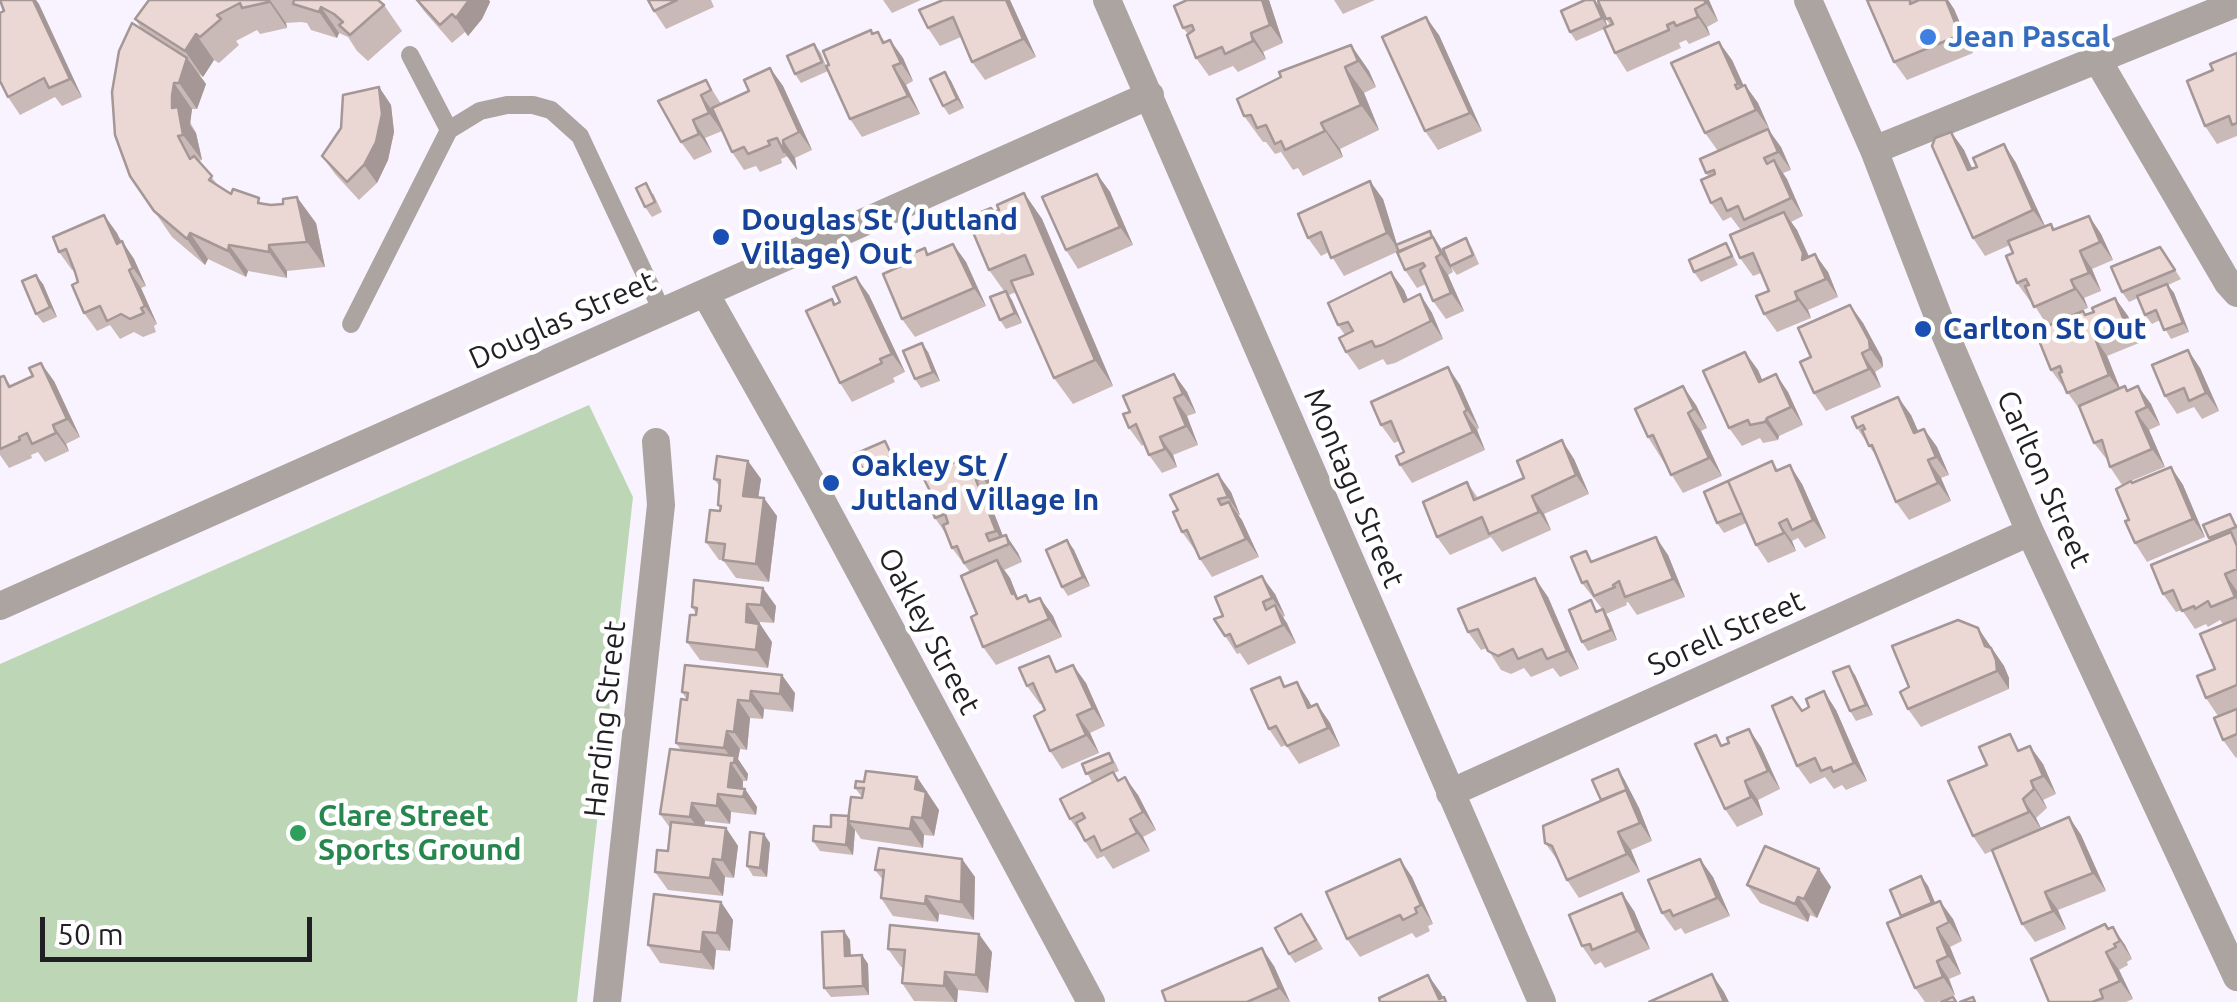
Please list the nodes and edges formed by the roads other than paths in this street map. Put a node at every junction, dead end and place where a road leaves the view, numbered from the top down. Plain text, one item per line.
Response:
1 (1107, 0) edge
2 (1808, 0) edge
3 (2237, 3) edge
4 (410, 54) dead end
5 (2098, 59) junction
6 (1150, 95) junction
7 (449, 130) junction
8 (1874, 150) junction
9 (705, 292) junction
10 (2237, 293) edge
11 (662, 311) junction
12 (351, 324) dead end
13 (656, 442) dead end
14 (2030, 532) junction
15 (0, 606) edge
16 (1450, 792) junction
17 (2237, 977) edge
18 (607, 1002) edge
19 (1091, 1002) edge
20 (1542, 1002) edge

1 - 6 street, Montagu Street
2 - 8 street, Carlton Street
3 - 5 street
4 - 7 lane
5 - 8 street
5 - 10 street
6 - 9 street, Douglas Street
6 - 16 street, Montagu Street
7 - 11 lane
7 - 12 lane
8 - 14 street, Carlton Street
9 - 11 street, Douglas Street
9 - 19 street, Oakley Street
11 - 15 street, Douglas Street
13 - 18 street, Harding Street
14 - 16 street, Sorell Street
14 - 17 street, Carlton Street
16 - 20 street, Montagu Street

